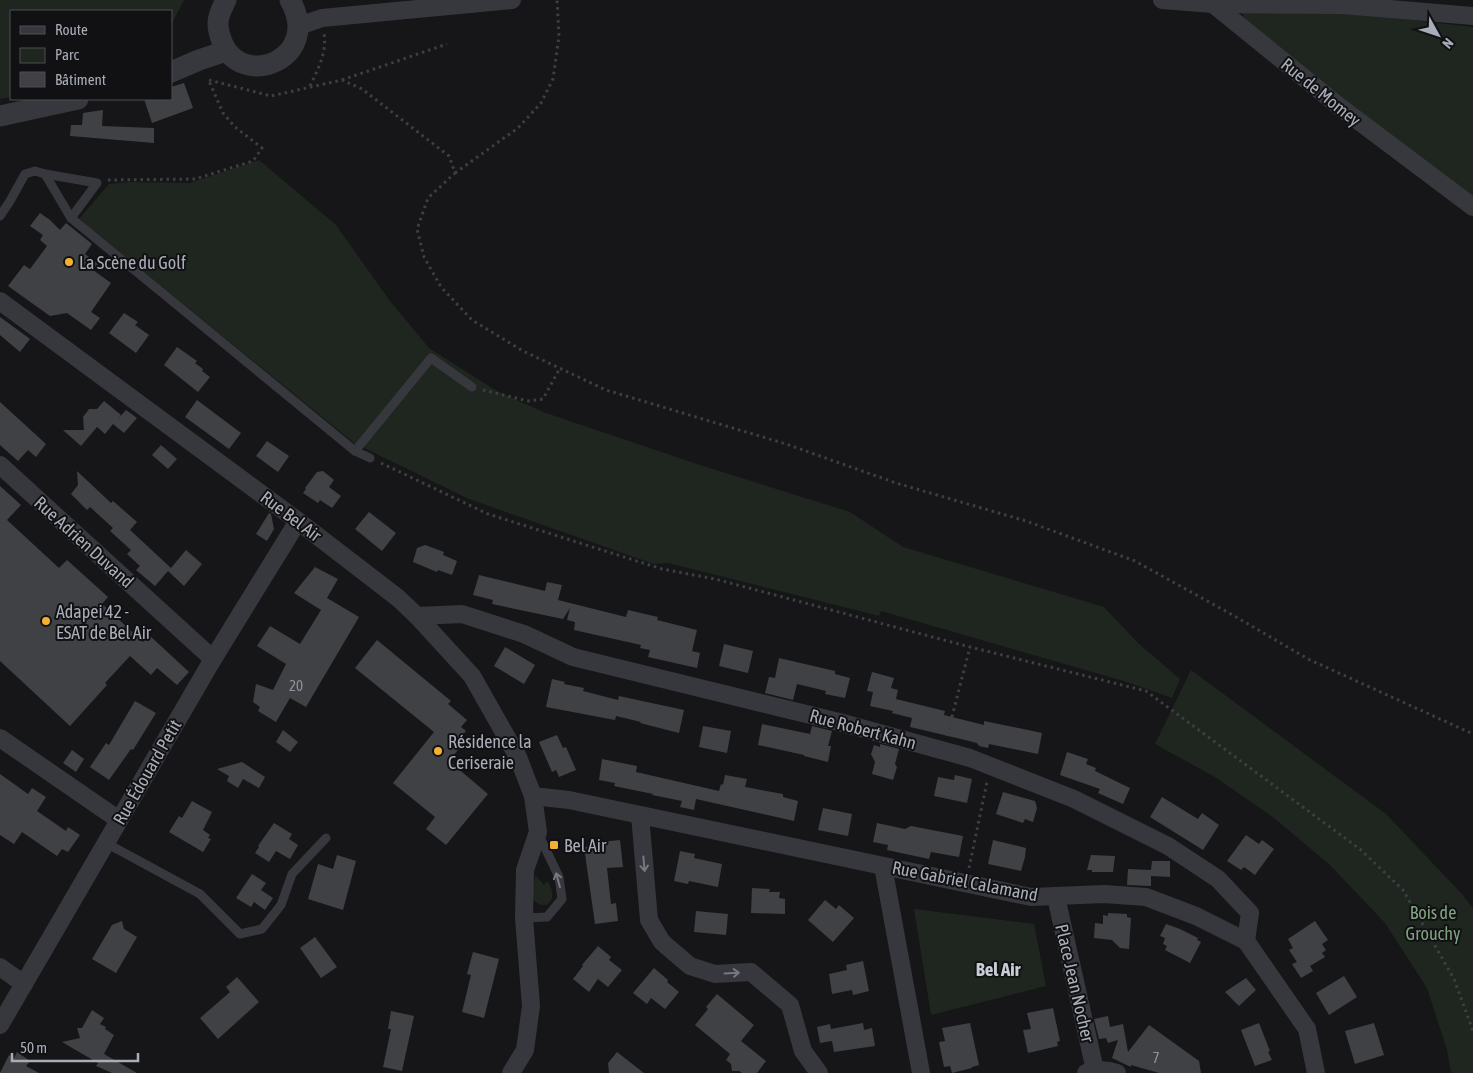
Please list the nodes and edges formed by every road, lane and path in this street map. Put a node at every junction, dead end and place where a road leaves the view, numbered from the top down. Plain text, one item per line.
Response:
1 (226, 0) edge
2 (290, 0) edge
3 (512, 0) edge
4 (558, 0) edge
5 (1162, 0) edge
6 (1213, 4) junction
7 (1473, 16) edge
8 (322, 18) junction
9 (299, 26) junction
10 (447, 44) dead end
11 (226, 51) junction
12 (172, 72) edge
13 (342, 80) junction
14 (309, 87) junction
15 (73, 100) edge
16 (0, 116) edge
17 (455, 173) junction
18 (45, 174) junction
19 (97, 183) junction
20 (1473, 207) edge
21 (0, 216) edge
22 (71, 218) junction
23 (0, 301) edge
24 (560, 368) junction
25 (472, 387) joint
26 (355, 451) junction
27 (370, 458) joint
28 (0, 465) edge
29 (298, 520) junction
30 (417, 616) junction
31 (970, 647) junction
32 (213, 659) junction
33 (1473, 734) edge
34 (0, 738) edge
35 (943, 751) junction
36 (990, 766) junction
37 (530, 789) junction
38 (640, 815) junction
39 (119, 820) junction
40 (538, 832) junction
41 (326, 838) dead end
42 (106, 843) junction
43 (883, 866) junction
44 (965, 883) junction
45 (1056, 896) junction
46 (524, 918) junction
47 (1246, 942) junction
48 (0, 968) edge
49 (24, 984) junction
50 (0, 1025) edge
51 (1473, 1031) edge
52 (1090, 1072) edge
53 (511, 1073) edge
54 (819, 1073) edge
55 (920, 1073) edge
56 (1117, 1073) edge
57 (1316, 1073) edge

1 - 11 street
2 - 9 street
3 - 8 street
4 - 17 path
5 - 6 street
6 - 7 street
6 - 20 street, Rue de Momey
8 - 9 street
8 - 14 path
9 - 11 street
10 - 13 path
11 - 12 street
13 - 14 path
13 - 17 path
14 - 19 path
15 - 16 street
17 - 24 path
18 - 19 lane
18 - 21 lane
18 - 22 lane
19 - 22 lane
22 - 26 lane
23 - 29 street, Rue Bel Air
24 - 25 path
24 - 33 path
25 - 26 lane
26 - 27 lane
27 - 31 path
28 - 32 street, Rue Adrien Duvand
29 - 30 street, Rue Bel Air
29 - 32 street, Rue Édouard Petit
30 - 35 street, Rue Robert Kahn
30 - 37 street, Rue Bel Air
31 - 35 path
31 - 51 path
32 - 39 street, Rue Édouard Petit
34 - 39 street
35 - 36 street, Rue Robert Kahn
36 - 44 path
36 - 47 street, Rue Robert Kahn
37 - 38 street, Rue Gabriel Calamand
37 - 40 street, Rue Bel Air
38 - 43 street, Rue Gabriel Calamand
38 -> 54 street
39 - 42 street, Rue Édouard Petit
40 - 46 street
46 -> 40 lane
41 - 42 lane
42 - 49 street, Rue Édouard Petit
43 - 44 street, Rue Gabriel Calamand
43 - 55 street, Rue Gabriel Calamand
44 - 45 street, Rue Gabriel Calamand
45 - 47 street, Rue Gabriel Calamand
45 - 52 street, Place Jean Nocher
46 - 53 street
47 - 57 street, Rue Gabriel Calamand
48 - 49 street
49 - 50 street, Rue Édouard Petit
52 - 56 street, Place Jean Nocher

